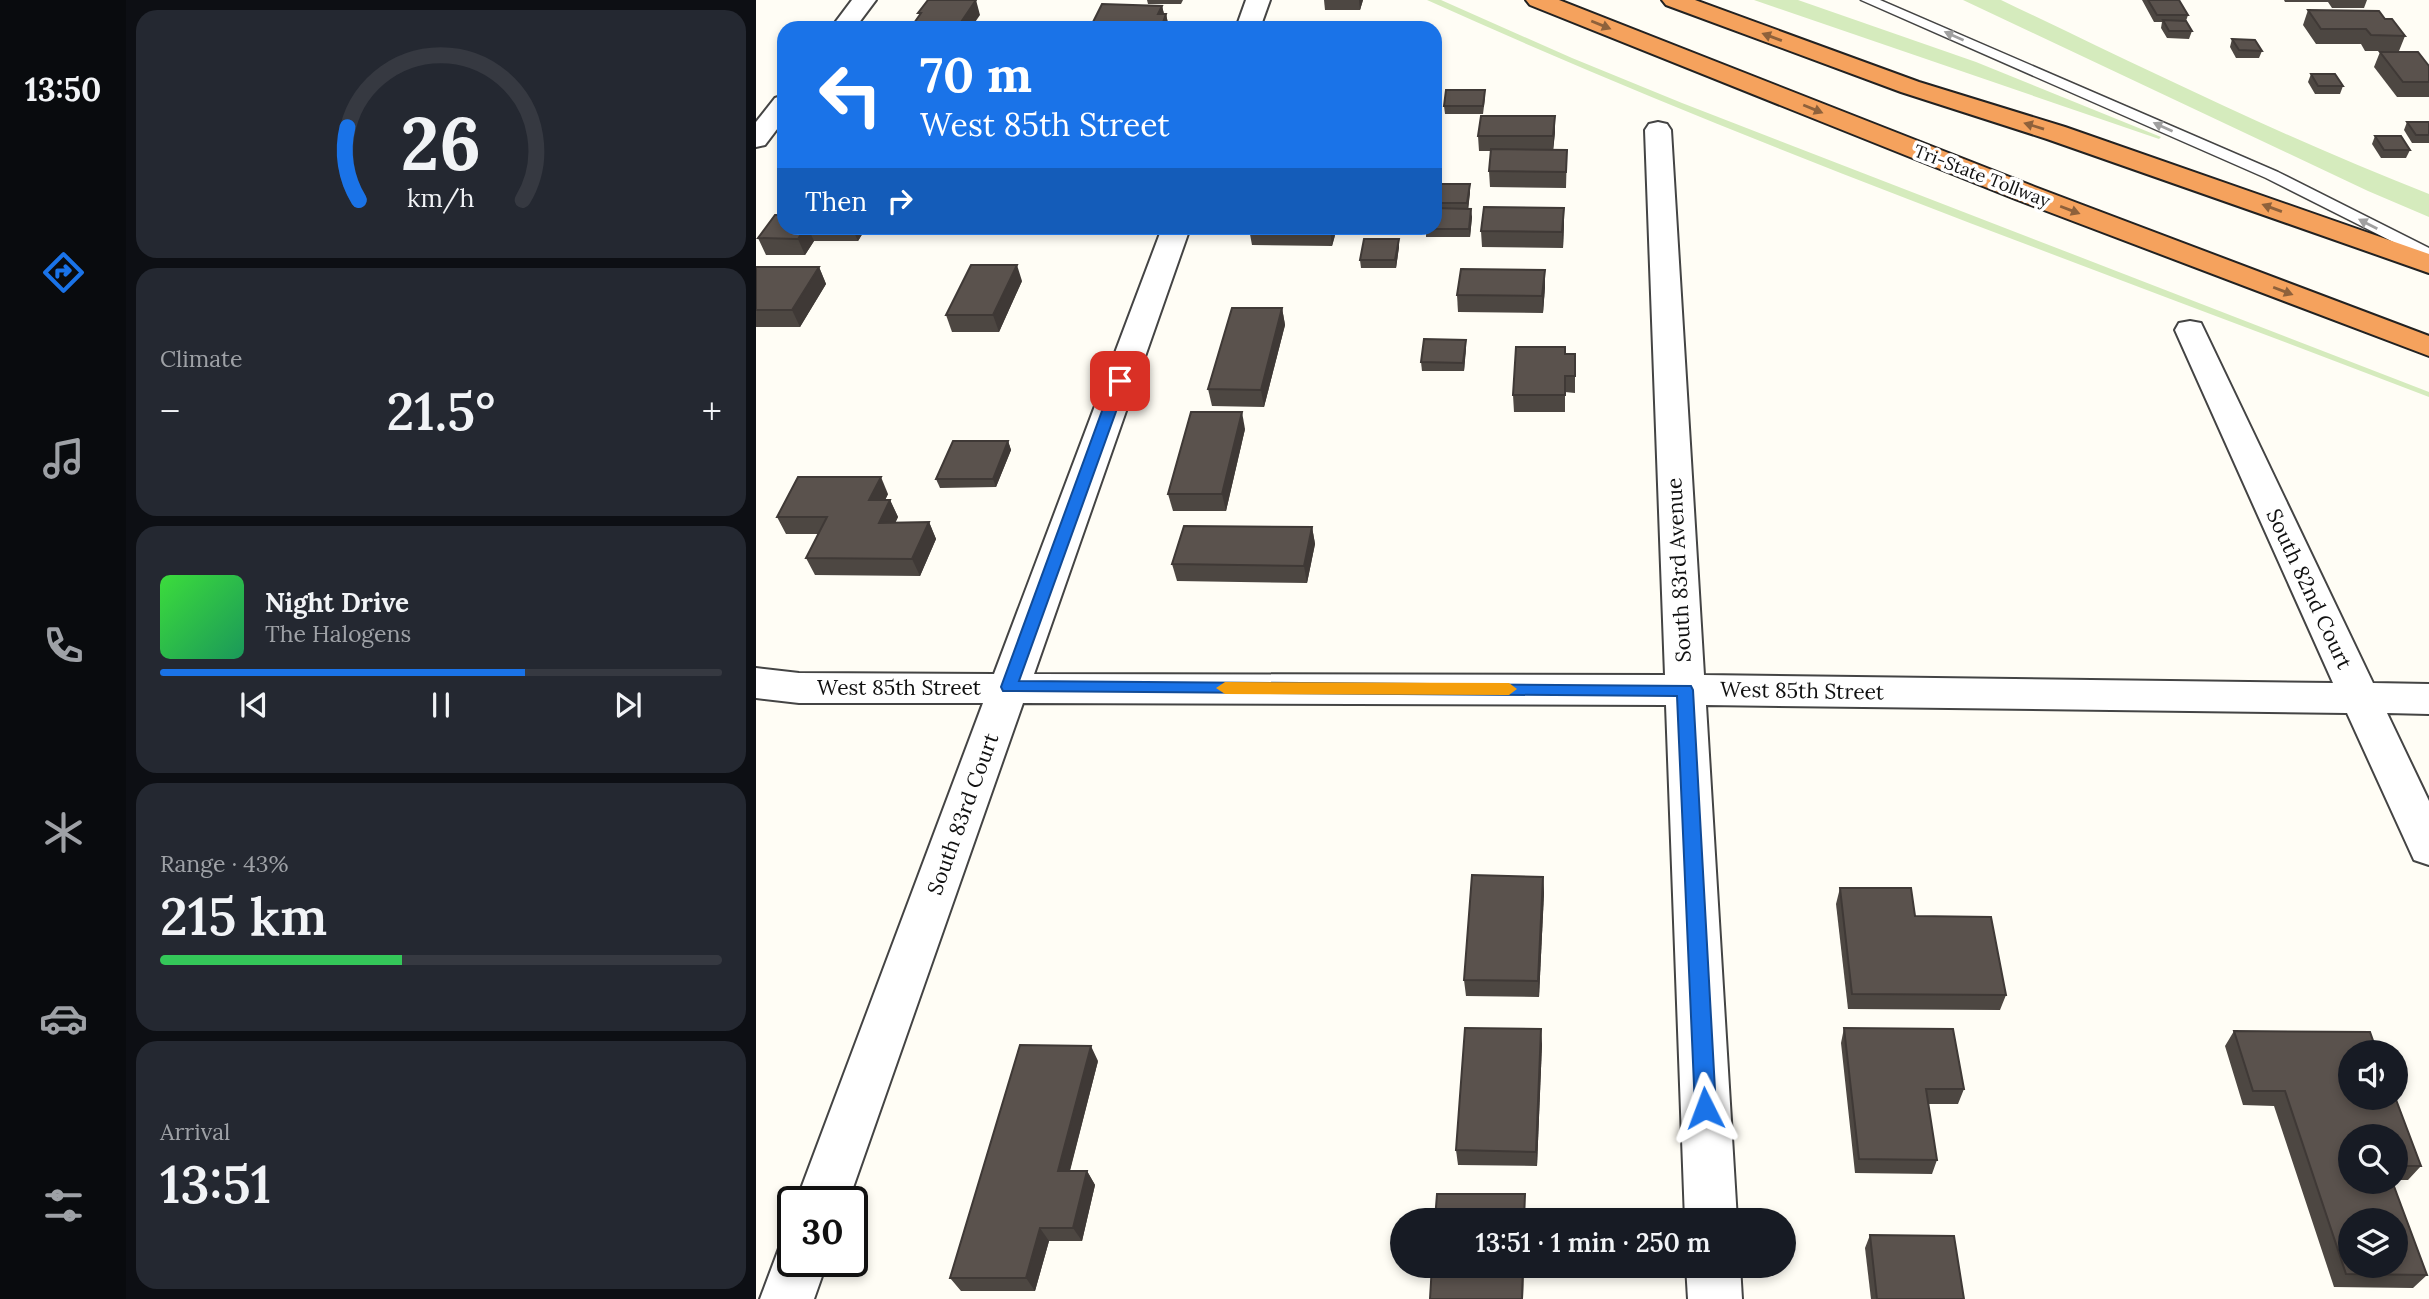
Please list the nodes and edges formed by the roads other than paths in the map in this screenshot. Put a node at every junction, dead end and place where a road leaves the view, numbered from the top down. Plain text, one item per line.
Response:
1 (864, 0) edge
2 (1258, 0) edge
3 (1538, 0) edge
4 (1674, 0) edge
5 (1868, 0) edge
6 (848, 21) edge
7 (1250, 21) edge
8 (777, 112) edge
9 (1658, 130) dead end
10 (756, 139) edge
11 (1173, 235) edge
12 (2429, 256) edge
13 (2429, 264) edge
14 (2190, 330) dead end
15 (2429, 347) edge
16 (756, 683) edge
17 (1009, 687) junction
18 (1685, 690) junction
19 (2360, 697) junction
20 (2429, 699) edge
21 (2429, 847) edge
22 (828, 1186) edge
23 (1710, 1208) edge
24 (795, 1277) edge
25 (1714, 1278) edge
26 (787, 1299) edge
27 (1715, 1299) edge

1 - 6 street
2 - 7 street
3 -> 15 highway, Tri-State Tollway
13 -> 4 highway
12 -> 5 lane
8 - 10 street
9 - 18 street, South 83rd Avenue
11 - 17 street, South 83rd Court
14 - 19 street, South 82nd Court
16 - 17 street, West 85th Street
17 - 18 street, West 85th Street
17 - 22 street, South 83rd Court
18 - 19 street, West 85th Street
18 - 23 street, South 83rd Avenue
19 - 20 street, West 85th Street
19 - 21 street, South 82nd Court
24 - 26 street
25 - 27 street

